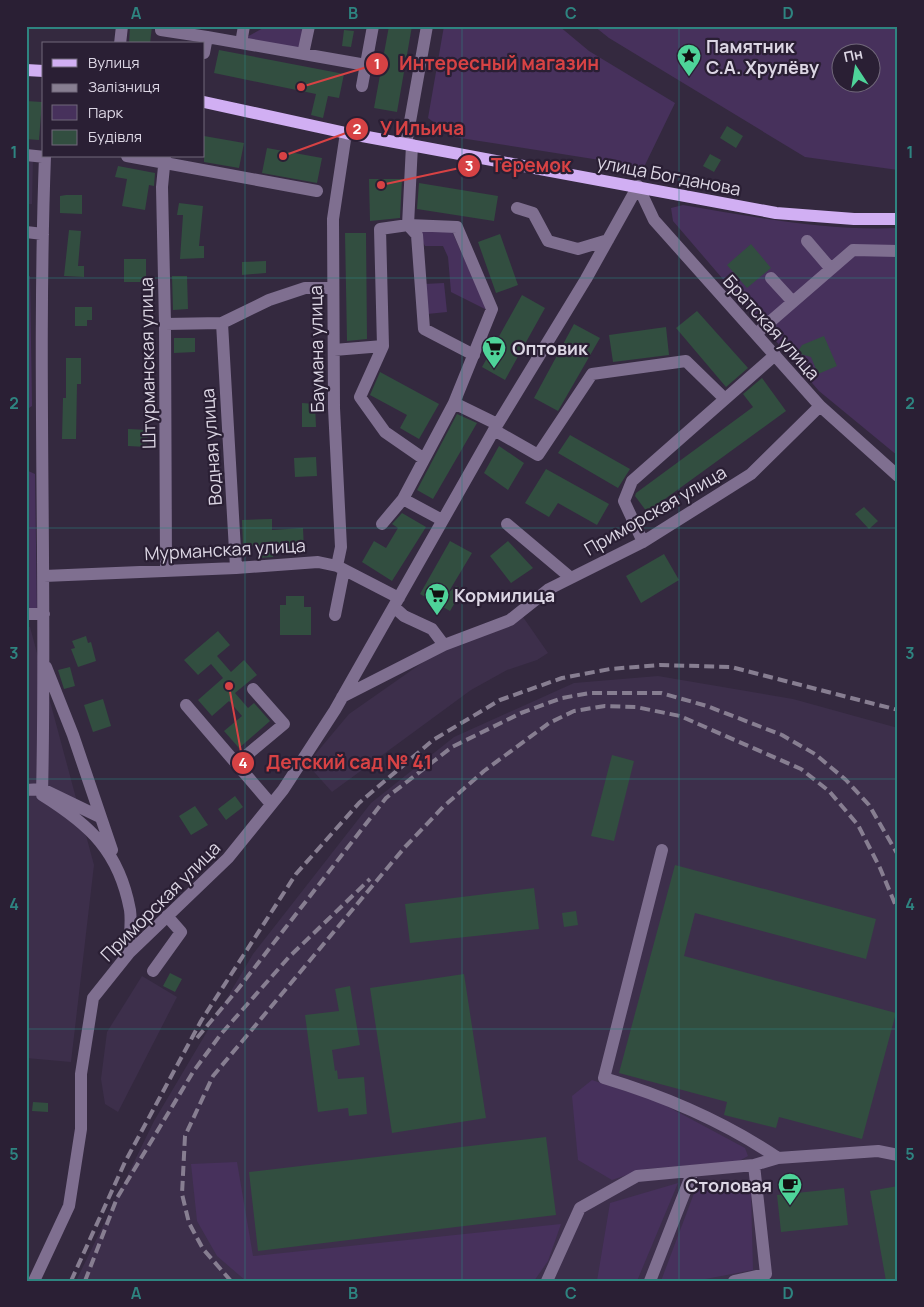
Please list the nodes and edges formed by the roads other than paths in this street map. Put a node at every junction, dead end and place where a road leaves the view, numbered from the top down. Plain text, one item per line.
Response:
1 (122, 26) edge
2 (161, 26) edge
3 (244, 26) edge
4 (309, 26) edge
5 (373, 26) edge
6 (427, 26) edge
7 (207, 37) junction
8 (120, 42) edge
9 (241, 43) junction
10 (205, 48) edge
11 (303, 54) junction
12 (366, 65) junction
13 (26, 70) edge
14 (42, 71) edge
15 (362, 86) dead end
16 (205, 102) edge
17 (346, 133) junction
18 (409, 144) junction
19 (26, 155) edge
20 (42, 157) edge
21 (45, 158) edge
22 (152, 158) edge
23 (165, 159) edge
24 (638, 186) junction
25 (317, 191) dead end
26 (517, 208) dead end
27 (898, 219) edge
28 (408, 225) junction
29 (26, 232) edge
30 (43, 234) junction
31 (608, 240) junction
32 (807, 241) dead end
33 (898, 251) edge
34 (832, 269) junction
35 (770, 278) dead end
36 (334, 288) junction
37 (793, 302) junction
38 (222, 323) junction
39 (165, 324) junction
40 (756, 334) junction
41 (382, 346) junction
42 (334, 350) junction
43 (474, 355) junction
44 (775, 355) junction
45 (724, 399) junction
46 (454, 403) junction
47 (820, 406) junction
48 (496, 427) junction
49 (424, 459) junction
50 (898, 476) edge
51 (403, 499) junction
52 (442, 520) junction
53 (382, 524) dead end
54 (507, 524) dead end
55 (643, 542) junction
56 (236, 568) junction
57 (340, 568) junction
58 (166, 569) junction
59 (44, 576) junction
60 (571, 578) junction
61 (397, 603) junction
62 (26, 614) edge
63 (44, 614) junction
64 (335, 615) dead end
65 (444, 645) junction
66 (43, 659) junction
67 (253, 689) dead end
68 (342, 697) junction
69 (186, 705) dead end
70 (236, 764) junction
71 (42, 789) junction
72 (26, 790) edge
73 (271, 804) junction
74 (100, 817) junction
75 (662, 850) dead end
76 (115, 860) junction
77 (167, 916) junction
78 (129, 953) junction
79 (153, 971) dead end
80 (898, 1155) edge
81 (778, 1158) junction
82 (754, 1165) junction
83 (693, 1171) junction
84 (34, 1281) edge
85 (547, 1281) edge
86 (650, 1281) edge
87 (734, 1281) edge

1 - 8 street
2 - 7 street
3 - 9 street
4 - 11 street
5 - 12 street
6 - 18 street
7 - 9 street
7 - 10 street
9 - 11 street
11 - 12 street
12 - 15 street
13 - 14 main road
16 - 17 main road, улица Богданова
17 - 18 main road, улица Богданова
17 - 36 street, Баумана улица
18 - 24 main road, улица Богданова
18 - 28 street
19 - 20 street
21 - 30 street
22 - 23 street
23 - 25 street
23 - 39 street, Штурманская улица
24 - 27 main road, улица Богданова
24 - 31 street, Приморская улица
24 - 40 street, Братская улица
26 - 31 street
28 - 41 street
28 - 43 street
28 - 43 street
29 - 30 street
30 - 59 street
31 - 48 street, Приморская улица
32 - 34 street
33 - 34 street
34 - 37 street
35 - 37 street
36 - 38 street
36 - 42 street, Баумана улица
37 - 40 street
38 - 39 street
38 - 56 street, Водная улица
39 - 58 street, Штурманская улица
40 - 44 street, Братская улица
41 - 42 street
41 - 49 street
42 - 57 street, Баумана улица
43 - 46 street
44 - 45 street
44 - 47 street, Братская улица
45 - 48 street
45 - 55 street
46 - 48 street
46 - 49 street
47 - 50 street, Братская улица
47 - 55 street, Приморская улица
48 - 52 street, Приморская улица
49 - 51 street
51 - 52 street
51 - 53 street
52 - 61 street, Приморская улица
54 - 60 street
55 - 60 street, Приморская улица
56 - 57 street, Мурманская улица
56 - 58 street, Мурманская улица
57 - 61 street, Мурманская улица
57 - 64 street, Баумана улица
58 - 59 street, Мурманская улица
59 - 63 street
60 - 65 street, Приморская улица
61 - 65 street
61 - 68 street, Приморская улица
62 - 63 street
63 - 66 street
65 - 68 street, Приморская улица
66 - 71 street
66 - 74 street
67 - 70 street
68 - 73 street, Приморская улица
69 - 70 street
70 - 73 street
71 - 72 street
71 - 74 street
71 - 76 street
73 - 77 street, Приморская улица
74 - 76 street
75 - 81 street
76 - 78 street
77 - 78 street, Приморская улица
77 - 79 street
78 - 84 street, Приморская улица
80 - 81 street
81 - 82 street
82 - 83 street
82 - 87 street
83 - 85 street
83 - 86 street

